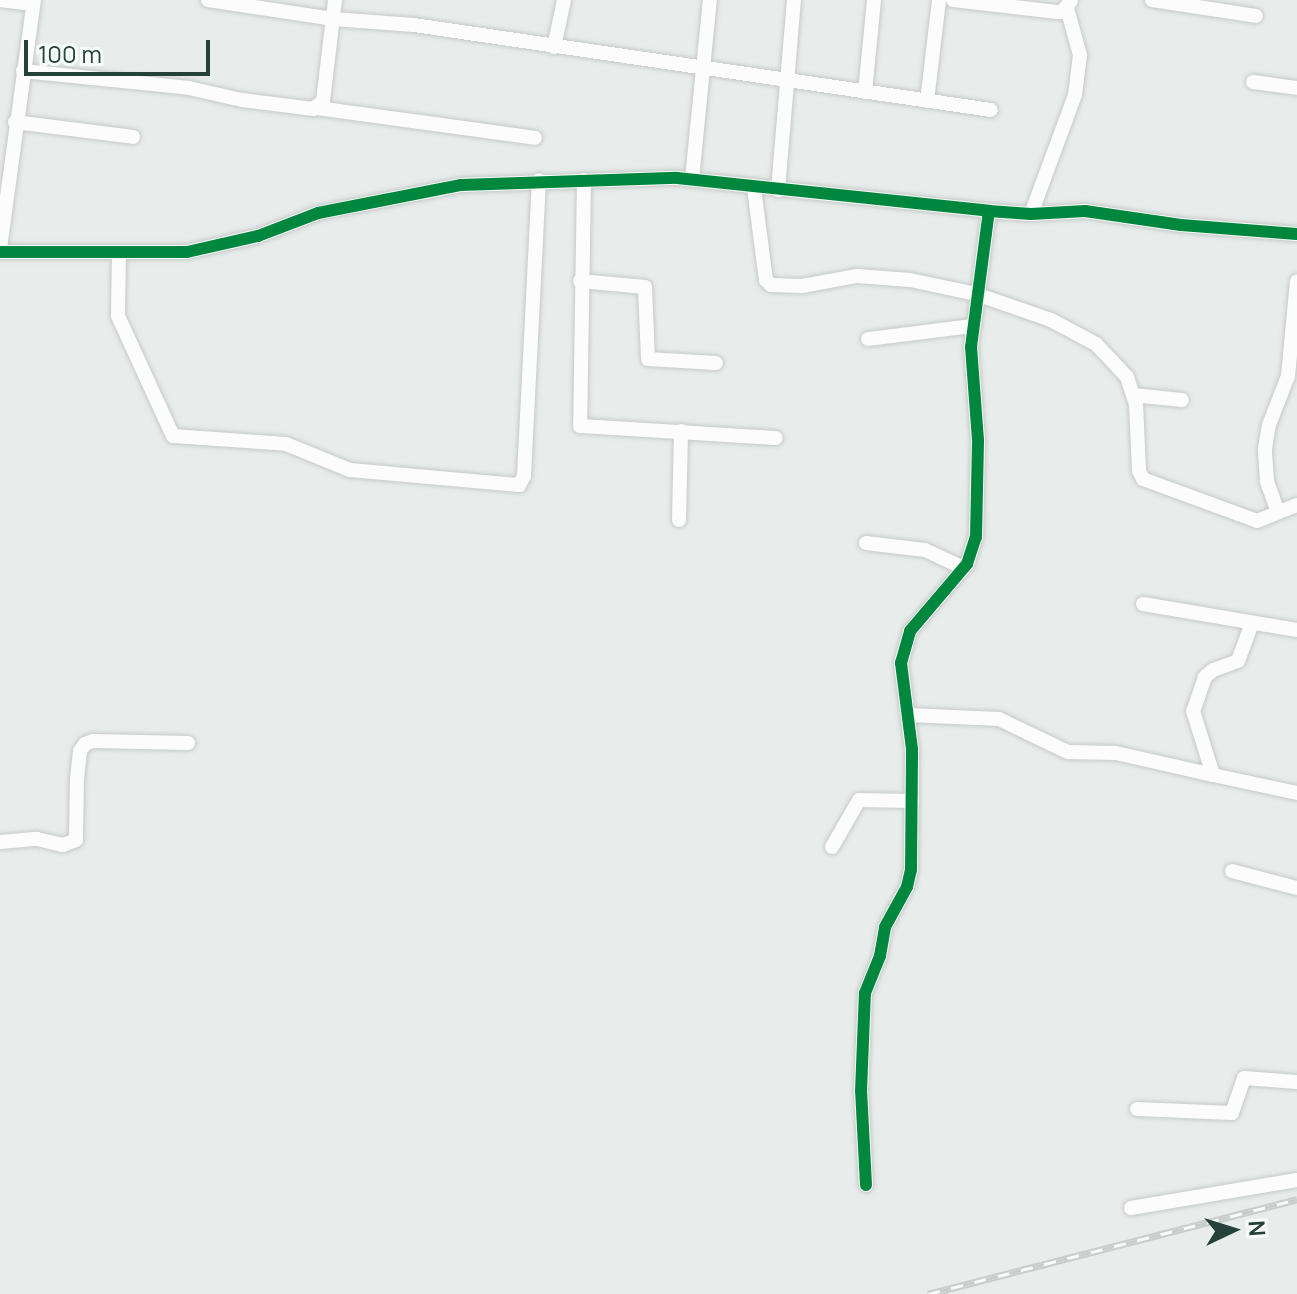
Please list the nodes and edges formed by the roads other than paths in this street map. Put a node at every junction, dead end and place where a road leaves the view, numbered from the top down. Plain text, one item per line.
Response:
1 (0, 0) edge
2 (208, 0) edge
3 (335, 0) edge
4 (564, 0) edge
5 (710, 0) edge
6 (794, 0) edge
7 (874, 0) edge
8 (939, 0) edge
9 (953, 0) edge
10 (1152, 0) edge
11 (34, 2) edge
12 (1002, 3) edge
13 (1069, 4) edge
14 (1256, 16) dead end
15 (333, 19) junction
16 (554, 47) junction
17 (704, 68) junction
18 (23, 71) junction
19 (786, 79) junction
20 (1253, 82) dead end
21 (1297, 88) edge
22 (865, 92) junction
23 (927, 101) junction
24 (317, 108) junction
25 (991, 110) dead end
26 (15, 122) junction
27 (133, 137) dead end
28 (535, 138) dead end
29 (692, 179) junction
30 (539, 180) junction
31 (584, 180) junction
32 (754, 188) junction
33 (778, 190) junction
34 (989, 211) junction
35 (1031, 214) junction
36 (1297, 234) edge
37 (0, 250) edge
38 (119, 252) junction
39 (580, 281) junction
40 (1297, 281) edge
41 (976, 294) junction
42 (973, 326) junction
43 (868, 339) dead end
44 (716, 363) dead end
45 (1133, 395) junction
46 (1182, 400) dead end
47 (681, 431) junction
48 (776, 438) dead end
49 (1297, 505) edge
50 (1278, 512) junction
51 (679, 520) dead end
52 (866, 543) dead end
53 (964, 568) junction
54 (1143, 604) dead end
55 (1252, 623) junction
56 (1297, 630) edge
57 (908, 715) junction
58 (188, 743) dead end
59 (1213, 775) junction
60 (1297, 793) edge
61 (912, 801) junction
62 (0, 842) edge
63 (832, 847) dead end
64 (1232, 871) dead end
65 (1297, 888) edge
66 (1297, 1082) edge
67 (1137, 1109) dead end
68 (1297, 1180) edge
69 (866, 1185) dead end
70 (1131, 1208) dead end

1 - 11 street
2 - 15 street
3 - 15 street
4 - 16 street
5 - 17 street
6 - 19 street
7 - 22 street
8 - 23 street
9 - 12 street
10 - 14 street
11 - 18 street
12 - 13 street
13 - 35 street
15 - 16 street
15 - 24 street
16 - 17 street
17 - 19 street
17 - 29 street
18 - 24 street
18 - 26 street
19 - 22 street
19 - 33 street
20 - 21 street
22 - 23 street
23 - 25 street
24 - 28 street
26 - 27 street
26 - 37 street
29 - 31 street
29 - 32 street
30 - 31 street
30 - 38 street
30 - 38 street
31 - 39 street
32 - 33 street
32 - 41 street
33 - 34 street
34 - 35 street
34 - 41 street
35 - 36 street
37 - 38 street
39 - 44 street
39 - 47 street
40 - 50 street
41 - 42 street
41 - 45 street
42 - 43 street
42 - 53 street
45 - 46 street
45 - 50 street
47 - 48 street
47 - 51 street
49 - 50 street
52 - 53 street
53 - 57 street
54 - 55 street
55 - 56 street
55 - 59 street
57 - 59 street
57 - 61 street
58 - 62 street
59 - 60 street
61 - 63 street
61 - 69 street
64 - 65 street
66 - 67 street
68 - 70 street

